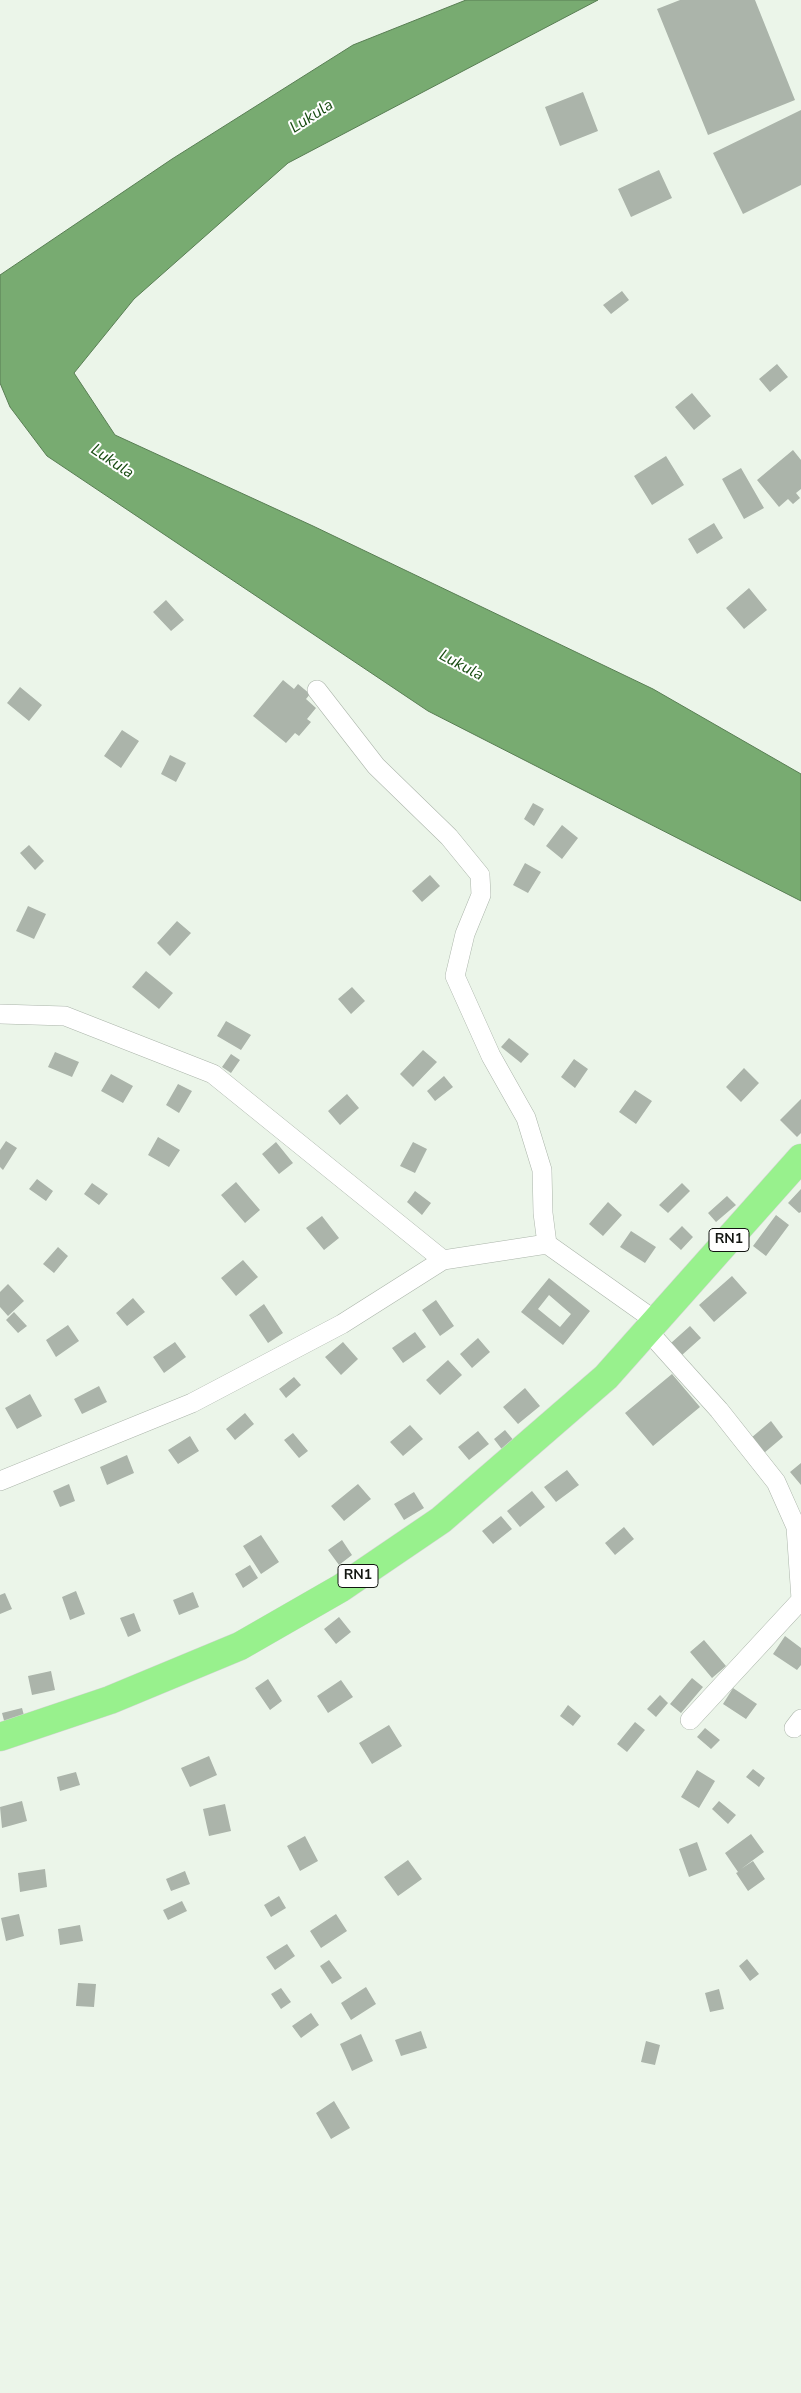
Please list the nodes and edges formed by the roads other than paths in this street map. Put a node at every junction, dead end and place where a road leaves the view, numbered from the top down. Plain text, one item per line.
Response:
1 (317, 690) dead end
2 (0, 1014) edge
3 (801, 1158) edge
4 (548, 1244) junction
5 (443, 1260) junction
6 (653, 1326) junction
7 (0, 1481) edge
8 (801, 1599) edge
9 (690, 1720) dead end
10 (0, 1737) edge

1 - 4 street
2 - 5 street
3 - 6 highway, RN1
4 - 5 street
4 - 6 street
5 - 7 street
6 - 8 street
6 - 10 highway, RN1
8 - 9 street

